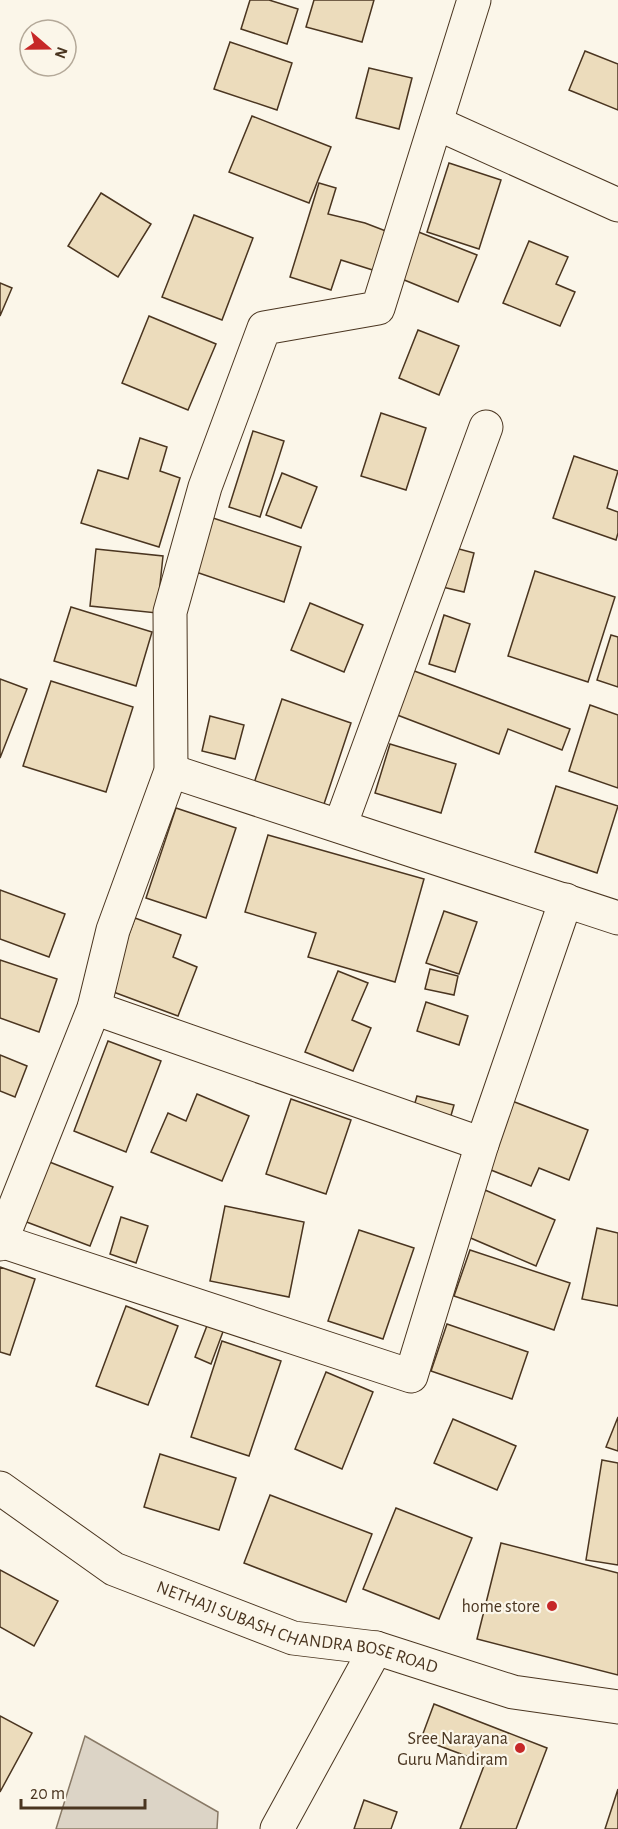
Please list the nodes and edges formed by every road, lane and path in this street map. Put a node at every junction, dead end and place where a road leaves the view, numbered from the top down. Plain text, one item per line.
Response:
1 (474, 0) edge
2 (436, 123) junction
3 (618, 205) edge
4 (486, 427) dead end
5 (171, 771) junction
6 (340, 826) junction
7 (566, 900) junction
8 (618, 918) edge
9 (93, 1008) junction
10 (482, 1144) junction
11 (1, 1243) edge
12 (0, 1488) edge
13 (376, 1648) junction
14 (618, 1707) edge
15 (277, 1829) edge

1 - 2 street
2 - 3 street
2 - 5 street
4 - 6 street
5 - 6 street
5 - 9 street
6 - 7 street
7 - 8 street
7 - 10 street
9 - 10 street
9 - 11 street
10 - 11 street
12 - 13 street, NETHAJI SUBASH CHANDRA BOSE ROAD
13 - 14 street, NETHAJI SUBASH CHANDRA BOSE ROAD
13 - 15 street

